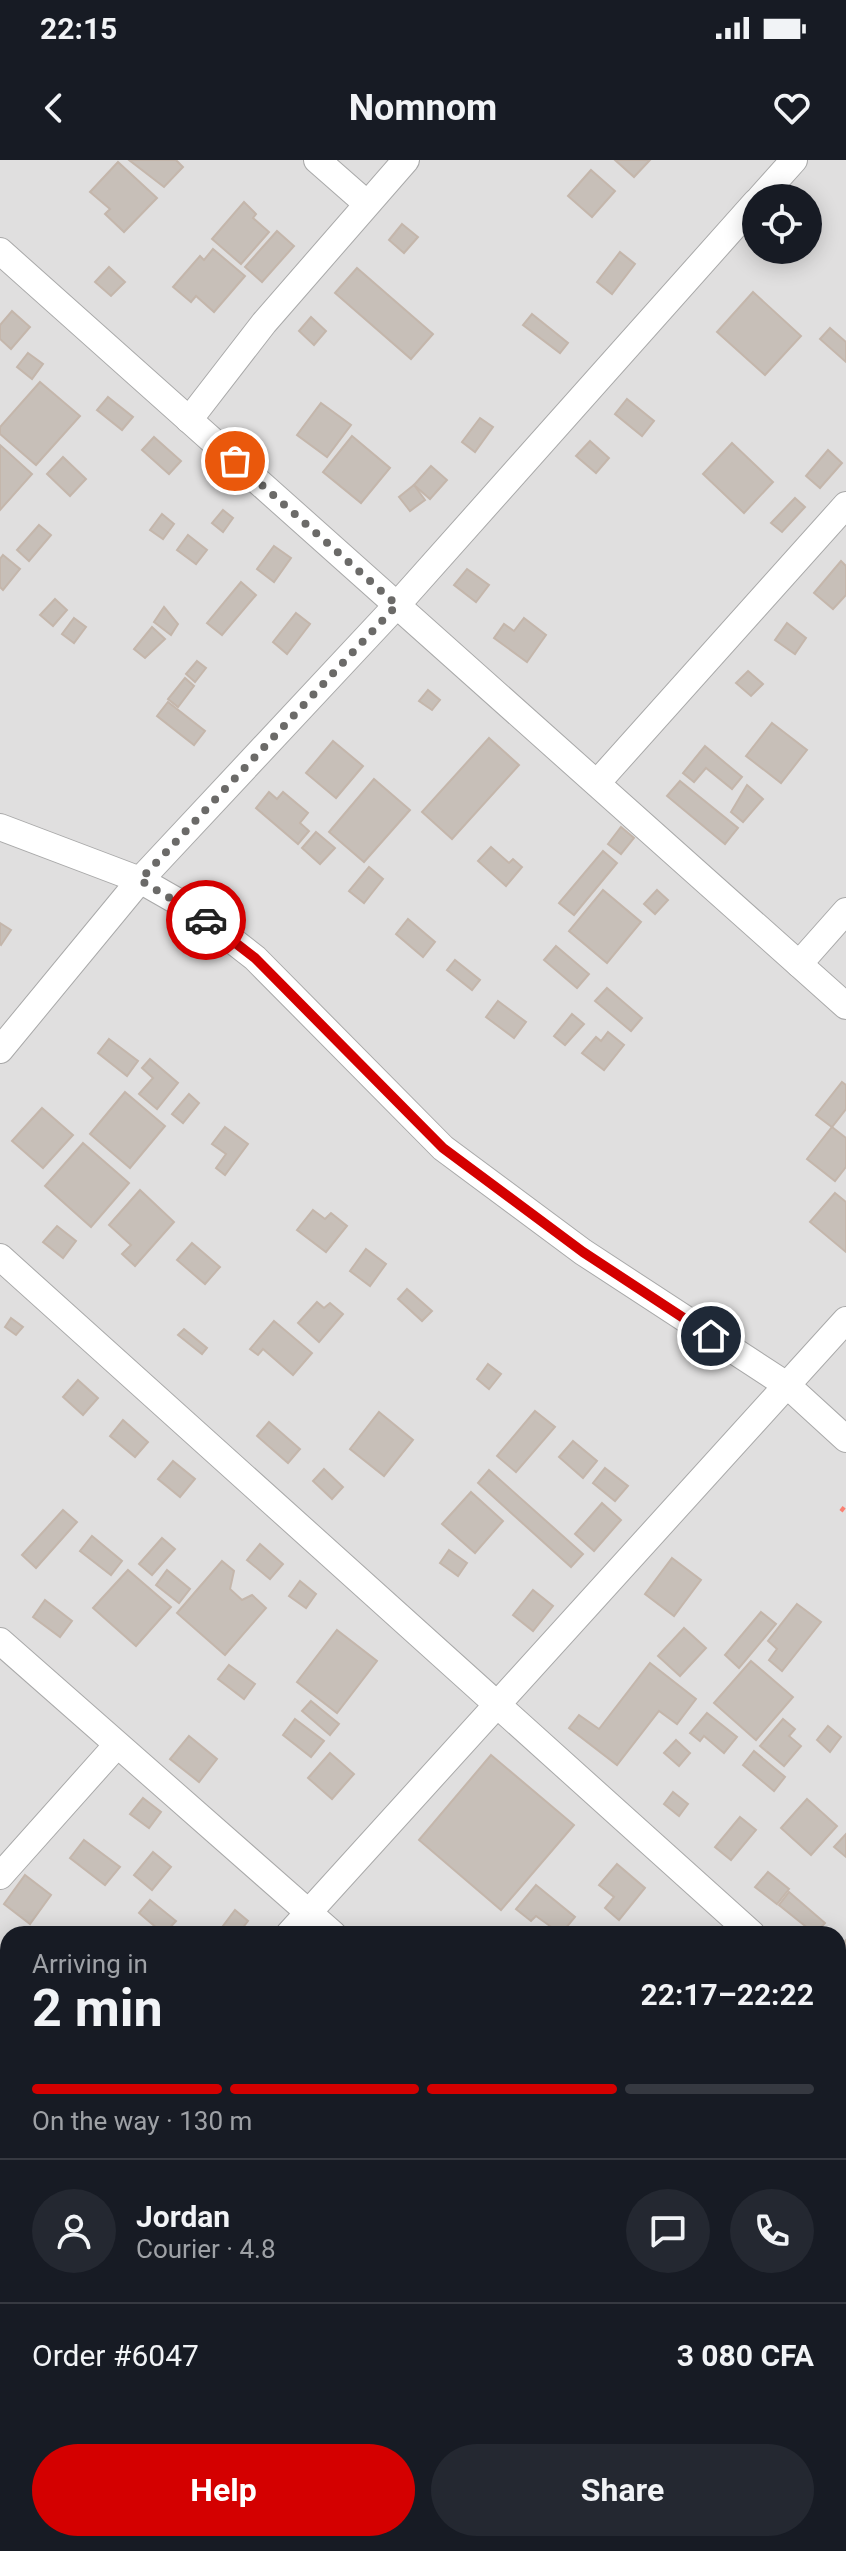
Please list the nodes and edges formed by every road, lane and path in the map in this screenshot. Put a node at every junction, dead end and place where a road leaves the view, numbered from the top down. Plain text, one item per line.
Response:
1 (317, 160) edge
2 (406, 160) edge
3 (794, 160) edge
4 (772, 184) edge
5 (366, 203) junction
6 (742, 218) edge
7 (0, 251) edge
8 (189, 420) junction
9 (846, 505) edge
10 (397, 605) junction
11 (597, 783) junction
12 (0, 827) edge
13 (140, 880) junction
14 (846, 911) edge
15 (799, 964) junction
16 (846, 1006) edge
17 (0, 1050) edge
18 (0, 1257) edge
19 (846, 1320) edge
20 (788, 1386) junction
21 (846, 1439) edge
22 (0, 1641) edge
23 (496, 1704) junction
24 (116, 1746) junction
25 (0, 1876) edge
26 (308, 1912) junction
27 (296, 1926) edge
28 (324, 1926) edge
29 (743, 1926) edge

1 - 5 street
2 - 5 street
3 - 4 street
5 - 8 street
6 - 10 street
7 - 8 street
8 - 10 street
9 - 11 street
10 - 11 street
10 - 13 street
11 - 15 street
12 - 13 street
13 - 17 street
13 - 20 street
14 - 15 street
15 - 16 street
18 - 23 street
19 - 20 street
20 - 21 street
20 - 23 street
22 - 24 street
23 - 26 street
23 - 29 street
24 - 25 street
24 - 26 street
26 - 27 street
26 - 28 street

